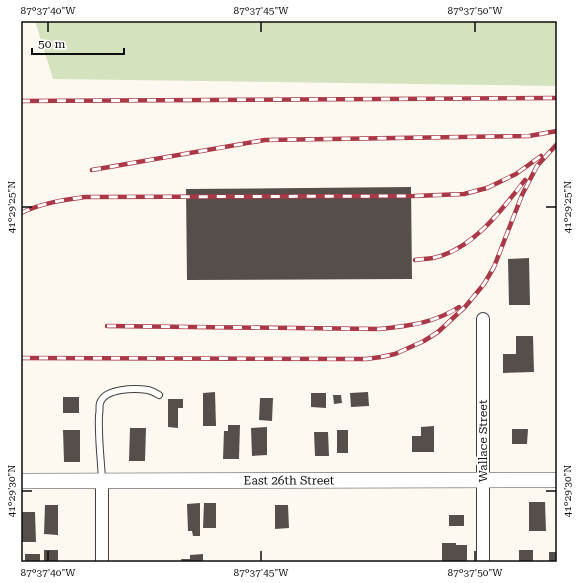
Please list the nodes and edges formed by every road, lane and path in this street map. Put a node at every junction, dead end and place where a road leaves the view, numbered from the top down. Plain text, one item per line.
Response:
1 (483, 319) dead end
2 (159, 395) dead end
3 (557, 480) edge
4 (21, 481) edge
5 (102, 481) junction
6 (483, 481) junction
7 (102, 562) edge
8 (483, 562) edge

1 - 6 street, Wallace Street
2 - 5 lane
3 - 6 street, East 26th Street
4 - 5 street, East 26th Street
5 - 6 street, East 26th Street
5 - 7 street
6 - 8 street, Wallace Street

